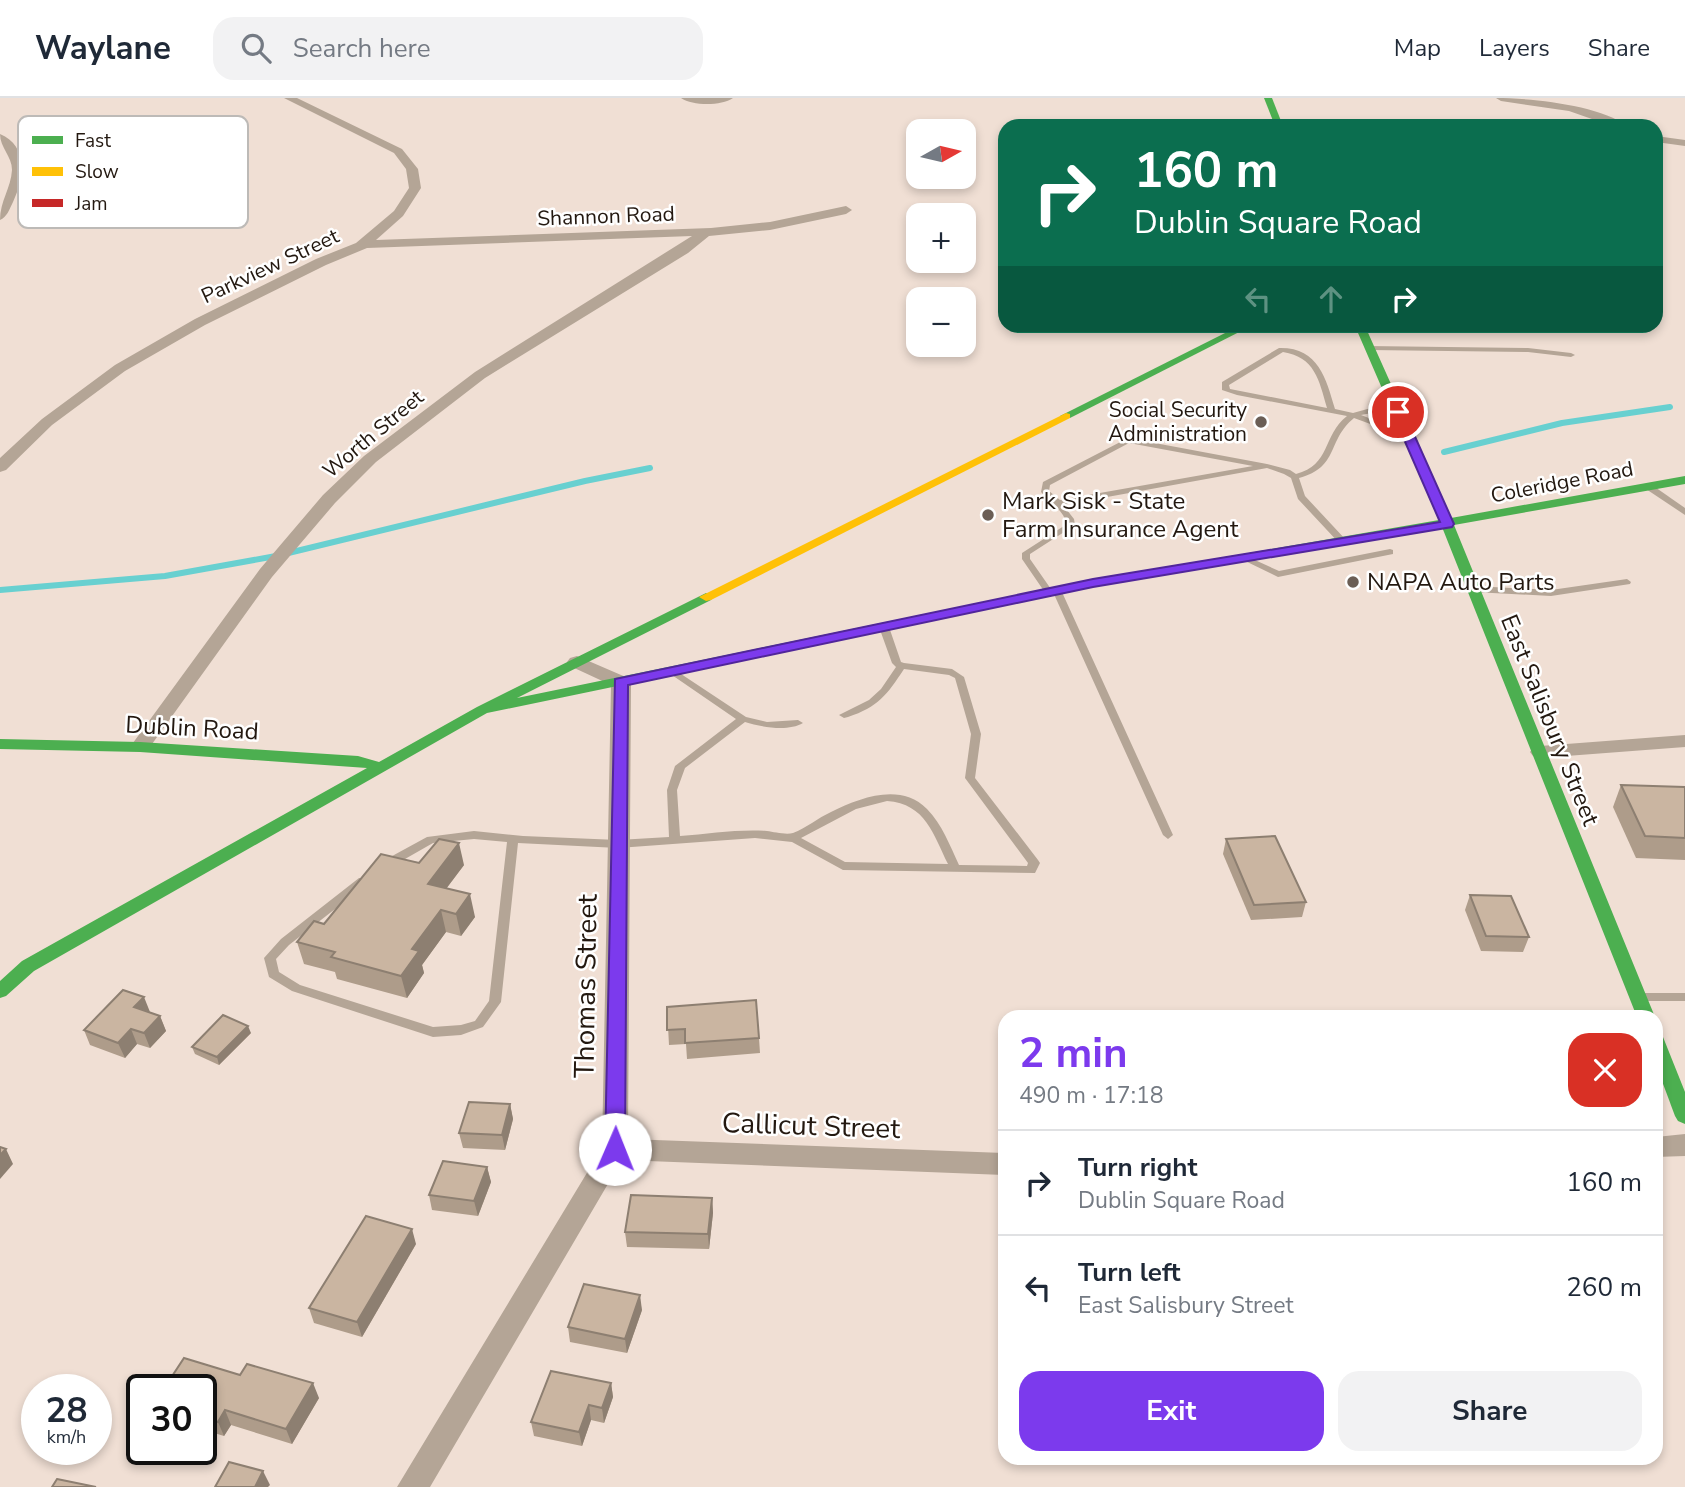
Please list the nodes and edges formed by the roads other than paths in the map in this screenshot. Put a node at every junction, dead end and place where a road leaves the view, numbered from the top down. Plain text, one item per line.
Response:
1 (289, 98) edge
2 (686, 98) edge
3 (1268, 98) edge
4 (1501, 98) edge
5 (725, 99) edge
6 (1276, 119) edge
7 (1602, 119) edge
8 (0, 137) edge
9 (1663, 140) edge
10 (1685, 143) edge
11 (846, 210) dead end
12 (0, 216) edge
13 (706, 232) junction
14 (365, 243) junction
15 (1231, 333) edge
16 (1363, 333) edge
17 (1370, 348) junction
18 (1570, 355) dead end
19 (1388, 389) junction
20 (1332, 411) junction
21 (1353, 415) junction
22 (1408, 435) junction
23 (1267, 466) junction
24 (0, 467) edge
25 (1296, 477) junction
26 (1685, 480) edge
27 (1650, 487) junction
28 (1058, 503) junction
29 (1685, 512) edge
30 (1447, 524) junction
31 (1343, 542) junction
32 (1390, 552) dead end
33 (1243, 558) junction
34 (1627, 582) dead end
35 (1473, 589) junction
36 (1053, 591) junction
37 (884, 626) junction
38 (577, 662) junction
39 (901, 666) junction
40 (672, 671) junction
41 (621, 682) junction
42 (482, 710) junction
43 (844, 715) dead end
44 (743, 719) junction
45 (797, 723) dead end
46 (1685, 741) edge
47 (0, 744) edge
48 (140, 747) junction
49 (1539, 752) junction
50 (381, 767) junction
51 (1168, 835) dead end
52 (513, 839) junction
53 (791, 839) junction
54 (675, 840) junction
55 (618, 844) junction
56 (956, 869) junction
57 (0, 991) edge
58 (1638, 997) junction
59 (1685, 997) edge
60 (1643, 1010) edge
61 (1663, 1055) edge
62 (1679, 1086) edge
63 (1685, 1116) edge
64 (1685, 1145) edge
65 (1663, 1147) edge
66 (615, 1149) junction
67 (998, 1164) edge
68 (414, 1487) edge

1 - 14 street, Parkview Street
2 - 5 street
3 - 6 main road
4 - 7 street
8 - 12 street
9 - 10 street
11 - 13 street, Shannon Road
13 - 14 street, Shannon Road
13 - 48 street, Worth Street
14 - 24 street, Parkview Street
15 - 38 main road
16 - 17 main road, East Salisbury Street
17 - 18 lane
17 - 19 main road, East Salisbury Street
19 - 21 lane
19 - 22 main road, East Salisbury Street
20 - 20 lane
20 - 21 lane
21 - 22 lane
21 - 25 lane
22 - 30 main road, East Salisbury Street
23 - 25 lane
23 - 28 lane
23 - 28 lane
25 - 31 lane
26 - 27 main road, Coleridge Road
27 - 29 lane
27 - 30 main road, Coleridge Road
28 - 36 lane
30 - 31 main road, Coleridge Road
30 - 35 main road, East Salisbury Street
31 - 33 main road, Coleridge Road
32 - 33 lane
33 - 36 main road, Coleridge Road
34 - 35 lane
35 - 49 main road, East Salisbury Street
36 - 37 main road, Coleridge Road
36 - 51 lane
37 - 39 lane
37 - 40 main road, Coleridge Road
38 - 41 street
38 - 42 main road
39 - 43 lane
39 - 56 lane
40 - 41 main road, Coleridge Road
40 - 44 lane
41 - 42 main road, Coleridge Road
41 - 55 street, Thomas Street
42 - 50 main road
44 - 45 lane
44 - 54 lane
46 - 49 street
47 - 48 main road, Dublin Road
48 - 50 main road, Dublin Road
49 - 58 main road, East Salisbury Street
50 - 57 main road
52 - 52 lane
52 - 55 lane
53 - 54 lane
53 - 56 lane
53 - 56 lane
54 - 55 lane
55 - 66 street, Thomas Street
58 - 59 lane
58 - 60 main road, East Salisbury Street
61 - 62 main road
62 - 63 main road
64 - 65 street
66 - 67 street, Callicut Street
66 - 68 street

